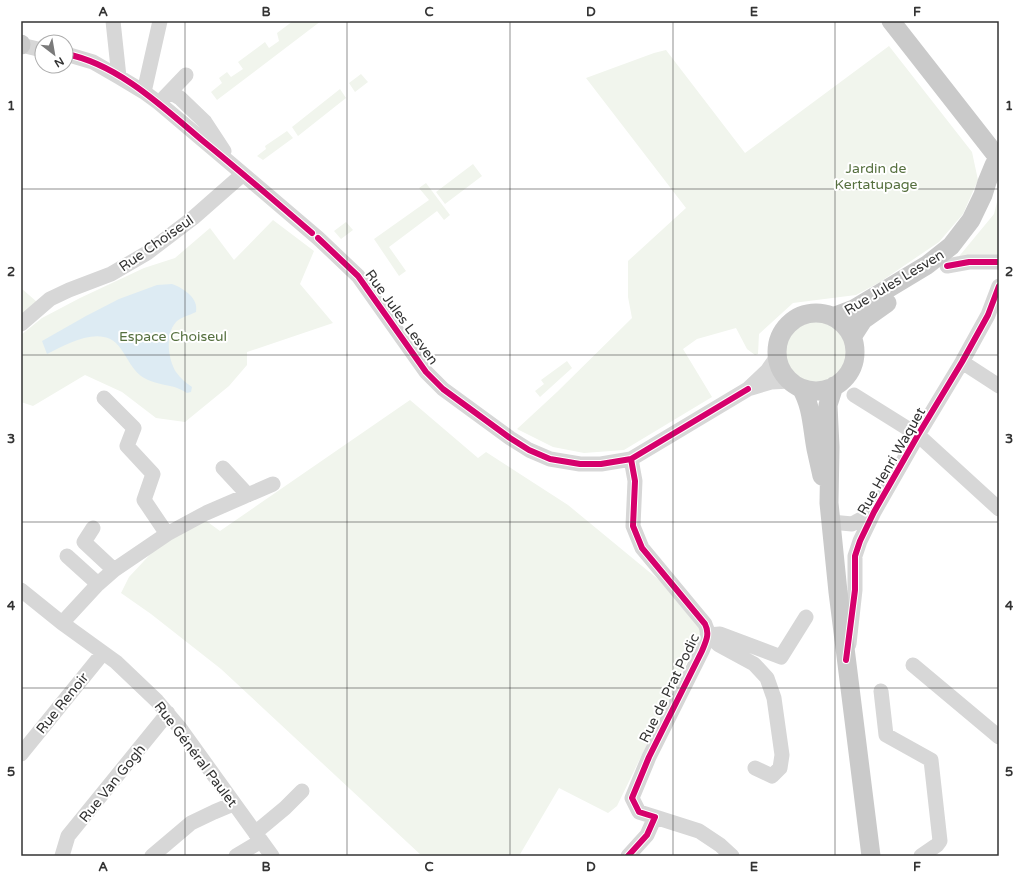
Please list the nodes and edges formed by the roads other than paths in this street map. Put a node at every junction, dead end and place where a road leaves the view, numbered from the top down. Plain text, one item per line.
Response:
1 (113, 21) edge
2 (160, 21) edge
3 (891, 21) edge
4 (21, 45) edge
5 (34, 48) edge
6 (74, 56) edge
7 (186, 75) dead end
8 (119, 77) junction
9 (144, 92) junction
10 (170, 92) junction
11 (159, 104) junction
12 (999, 160) edge
13 (999, 165) edge
14 (238, 170) junction
15 (999, 262) edge
16 (947, 266) junction
17 (999, 286) edge
18 (833, 317) junction
19 (21, 324) edge
20 (852, 337) junction
21 (777, 357) junction
22 (962, 362) junction
23 (795, 385) junction
24 (834, 386) junction
25 (999, 386) edge
26 (748, 389) junction
27 (854, 395) dead end
28 (104, 398) dead end
29 (918, 435) junction
30 (631, 459) junction
31 (223, 468) dead end
32 (273, 484) dead end
33 (248, 495) junction
34 (999, 509) edge
35 (874, 512) junction
36 (830, 513) junction
37 (852, 524) junction
38 (93, 528) dead end
39 (167, 534) junction
40 (860, 540) junction
41 (67, 556) dead end
42 (114, 570) junction
43 (98, 584) junction
44 (21, 590) edge
45 (806, 617) dead end
46 (62, 623) junction
47 (708, 635) junction
48 (103, 653) junction
49 (846, 660) junction
50 (914, 665) dead end
51 (881, 691) dead end
52 (168, 713) junction
53 (999, 737) edge
54 (26, 739) edge
55 (21, 754) edge
56 (755, 768) dead end
57 (302, 791) dead end
58 (233, 804) junction
59 (655, 817) junction
60 (258, 837) junction
61 (718, 850) edge
62 (62, 856) edge
63 (152, 856) edge
64 (236, 856) edge
65 (272, 856) edge
66 (628, 856) edge
67 (732, 856) edge
68 (871, 856) edge
69 (920, 856) edge

1 - 8 street
2 - 9 street
3 - 12 main road
4 - 5 street
6 - 8 street, Rue Jules Lesven
7 - 10 street
8 - 9 street, Rue Jules Lesven
9 - 11 street, Rue Jules Lesven
10 - 11 street
10 - 14 street, Rue Jules Lesven
11 - 14 street, Rue Jules Lesven
12 - 18 main road, Rue Jules Lesven
13 - 16 main road, Rue Jules Lesven
14 - 19 street, Rue Choiseul
14 - 30 street, Rue Jules Lesven
15 - 16 street, Rue Jules Lesven
16 - 20 main road, Rue Jules Lesven
17 - 22 street, Rue Henri Waquet
18 - 20 main road
18 - 21 main road
20 - 24 main road
21 - 23 main road
21 - 26 street, Rue Jules Lesven
22 - 25 street
22 - 29 street, Rue Henri Waquet
23 - 24 main road
23 - 26 street, Rue Jules Lesven
23 - 36 main road
24 - 36 main road
26 - 30 street, Rue Jules Lesven
27 - 29 street
28 - 39 street
29 - 34 street
29 - 35 street, Rue Henri Waquet
30 - 47 street, Rue de Prat Podic
31 - 33 street
32 - 33 street
33 - 39 street
35 - 37 street, Rue Henri Waquet
35 - 40 street, Rue Henri Waquet
36 - 37 street, Rue Henri Waquet
36 - 49 main road
37 - 40 street, Rue Henri Waquet
38 - 42 street
39 - 42 street
40 - 49 street, Rue Henri Waquet
41 - 43 street
42 - 43 street
43 - 46 street
44 - 46 street, Rue Général Paulet
45 - 47 street, Rue de Prat Podic
46 - 48 street, Rue Général Paulet
47 - 56 street
47 - 59 street, Rue de Prat Podic
48 - 52 street, Rue Général Paulet
48 - 54 street, Rue Renoir
49 - 68 main road
50 - 53 street
51 - 69 street
52 - 58 street, Rue Général Paulet
52 - 62 street, Rue Van Gogh
54 - 55 street, Rue Renoir
57 - 60 street
58 - 60 street, Rue Général Paulet
58 - 63 street
59 - 61 street
59 - 66 street
60 - 64 street
60 - 65 street, Rue Général Paulet
61 - 67 street

